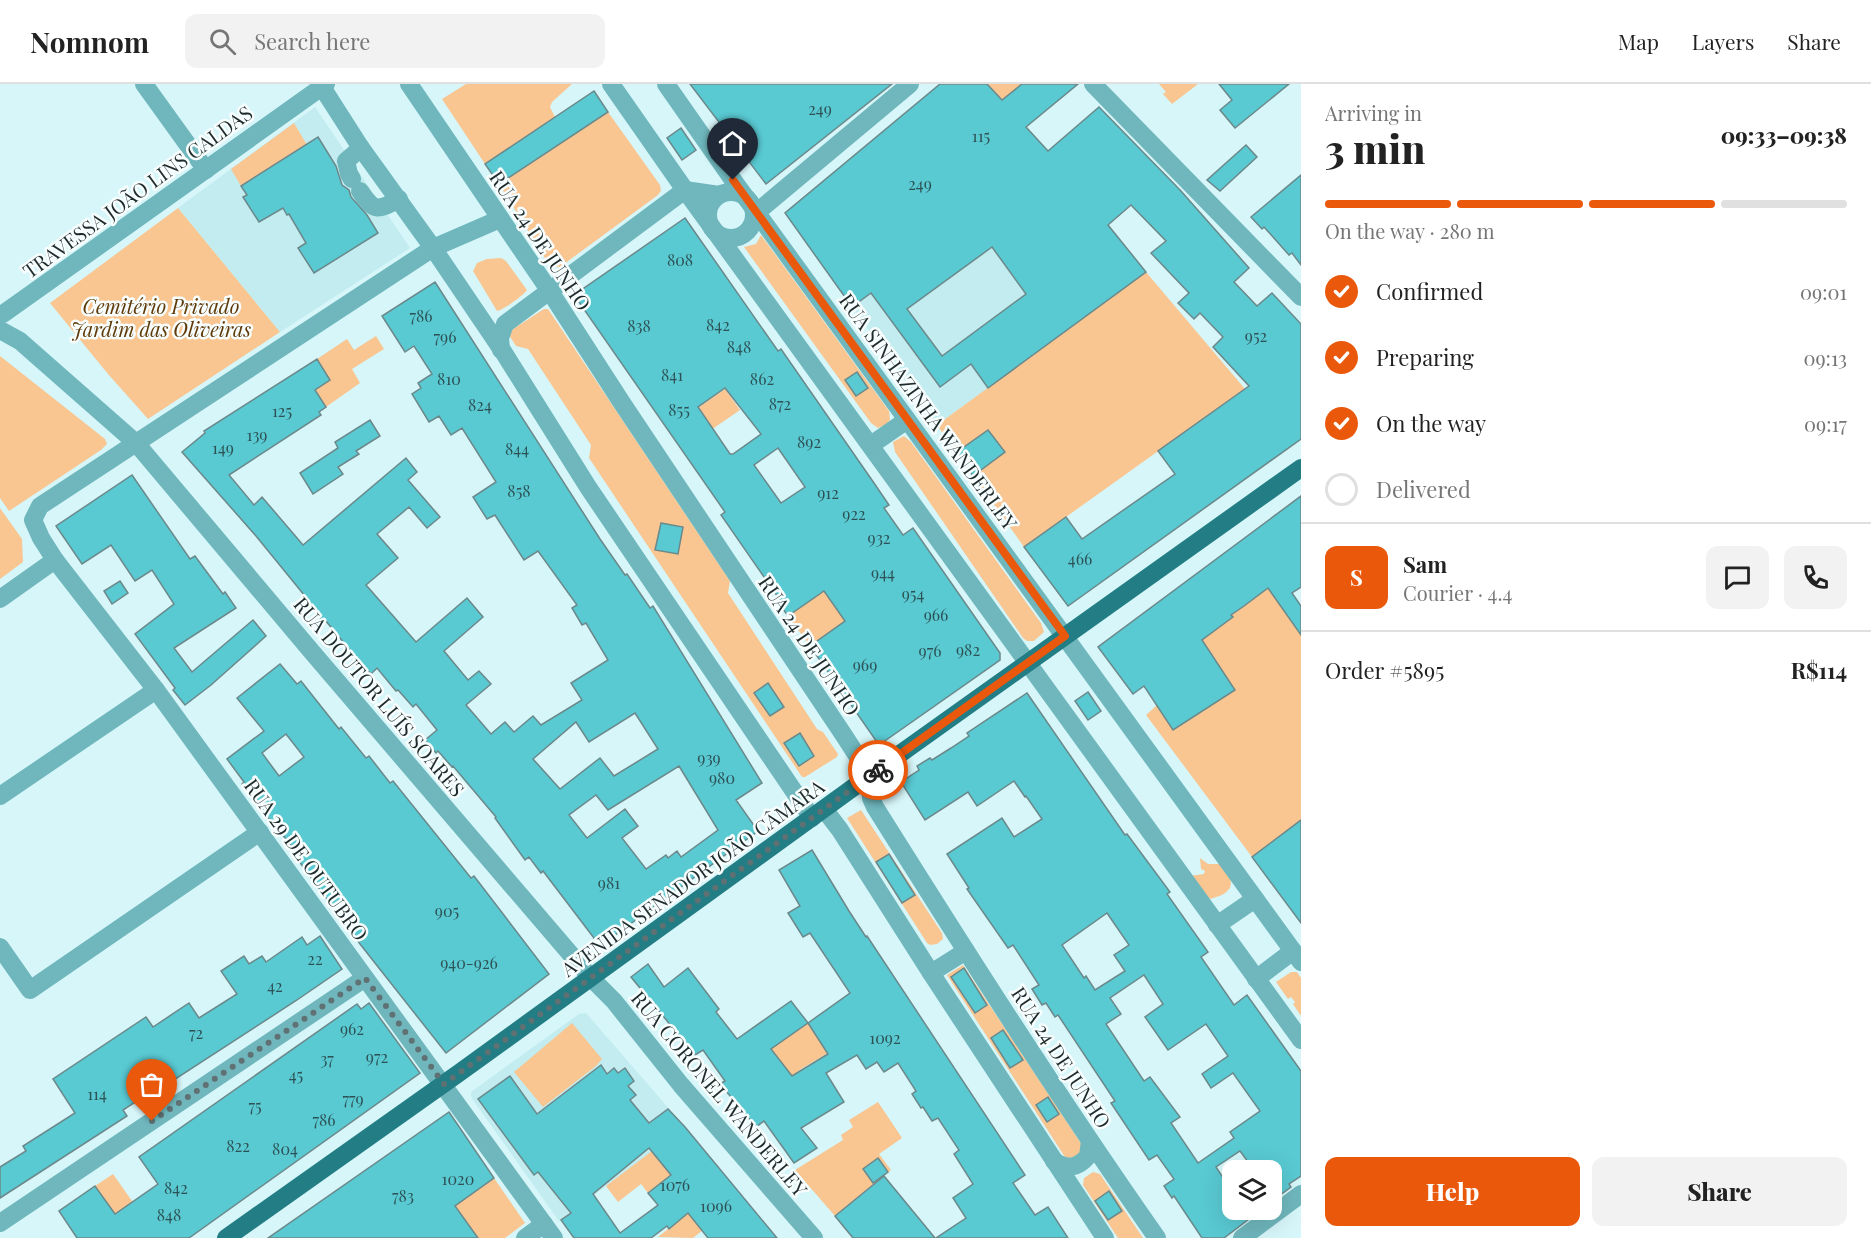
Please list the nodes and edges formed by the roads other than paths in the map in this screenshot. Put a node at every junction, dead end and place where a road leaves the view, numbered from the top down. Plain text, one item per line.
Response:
1 (144, 84) edge
2 (409, 84) edge
3 (611, 84) edge
4 (666, 84) edge
5 (909, 84) edge
6 (1093, 84) edge
7 (322, 85) edge
8 (361, 148) junction
9 (206, 170) junction
10 (685, 190) junction
11 (719, 195) junction
12 (399, 199) junction
13 (753, 207) junction
14 (500, 219) junction
15 (712, 228) junction
16 (433, 248) junction
17 (549, 290) junction
18 (1301, 297) edge
19 (1, 318) edge
20 (501, 350) junction
21 (907, 420) junction
22 (136, 443) junction
23 (871, 445) junction
24 (1301, 468) edge
25 (55, 560) junction
26 (0, 599) edge
27 (1065, 636) junction
28 (1028, 663) junction
29 (156, 690) junction
30 (870, 776) junction
31 (0, 796) edge
32 (818, 814) junction
33 (260, 832) junction
34 (1255, 899) junction
35 (1217, 925) junction
36 (0, 947) edge
37 (966, 951) junction
38 (1297, 957) edge
39 (931, 974) junction
40 (365, 978) junction
41 (591, 978) junction
42 (1256, 979) junction
43 (1301, 1040) edge
44 (444, 1084) junction
45 (1090, 1141) junction
46 (1054, 1161) junction
47 (1110, 1171) junction
48 (1076, 1193) junction
49 (1301, 1194) edge
50 (0, 1225) edge
51 (549, 1231) edge
52 (9, 1238) edge
53 (226, 1238) edge
54 (525, 1238) edge
55 (814, 1238) edge
56 (1105, 1238) edge
57 (1157, 1238) edge
58 (1242, 1238) edge

1 - 9 street
2 - 14 street, RUA 24 DE JUNHO
3 - 10 street
4 - 13 street, RUA SINHAZINHA WANDERLEY
5 - 13 street
6 - 18 street
7 - 8 street
7 - 9 street, TRAVESSA JOÃO LINS CALDAS
8 - 12 street
8 - 12 street
9 - 19 street, TRAVESSA JOÃO LINS CALDAS
10 - 11 street
10 - 15 street
10 - 17 street
11 - 13 street
11 - 15 street
12 - 16 street
13 - 15 street
13 - 21 street, RUA SINHAZINHA WANDERLEY
14 - 16 street
14 - 17 street, RUA 24 DE JUNHO
15 - 23 street
16 - 20 street
16 - 22 street
17 - 20 street
17 - 30 street, RUA 24 DE JUNHO
19 - 22 street, RUA DOUTOR LUÍS SOARES
20 - 32 street
21 - 23 street
21 - 27 street, RUA SINHAZINHA WANDERLEY
22 - 25 street, RUA 29 DE OUTUBRO
22 - 41 street, RUA DOUTOR LUÍS SOARES
23 - 28 street
24 - 27 main road, AVENIDA SENADOR JOÃO CÂMARA
25 - 26 street
25 - 29 street, RUA 29 DE OUTUBRO
27 - 28 main road, AVENIDA SENADOR JOÃO CÂMARA
27 - 34 street, RUA SINHAZINHA WANDERLEY
28 - 30 main road, AVENIDA SENADOR JOÃO CÂMARA
28 - 35 street
29 - 31 street
29 - 33 street, RUA 29 DE OUTUBRO
30 - 32 main road, AVENIDA SENADOR JOÃO CÂMARA
30 - 37 street, RUA 24 DE JUNHO
32 - 39 street
32 - 41 main road, AVENIDA SENADOR JOÃO CÂMARA
33 - 36 street
33 - 40 street, RUA 29 DE OUTUBRO
34 - 35 street
34 - 38 street, RUA SINHAZINHA WANDERLEY
35 - 42 street
37 - 39 street
37 - 45 street, RUA 24 DE JUNHO
38 - 42 street
39 - 46 street
40 - 44 street, RUA 29 DE OUTUBRO
40 - 50 street
41 - 44 main road, AVENIDA SENADOR JOÃO CÂMARA
41 - 55 street, RUA CORONEL WANDERLEY
42 - 43 street
44 - 51 street, RUA 29 DE OUTUBRO
44 - 53 main road, AVENIDA SENADOR JOÃO CÂMARA
45 - 46 street
45 - 47 street, RUA 24 DE JUNHO
46 - 48 street
47 - 48 street
47 - 57 street, RUA 24 DE JUNHO
48 - 56 street
49 - 58 street
50 - 52 street
51 - 54 street

